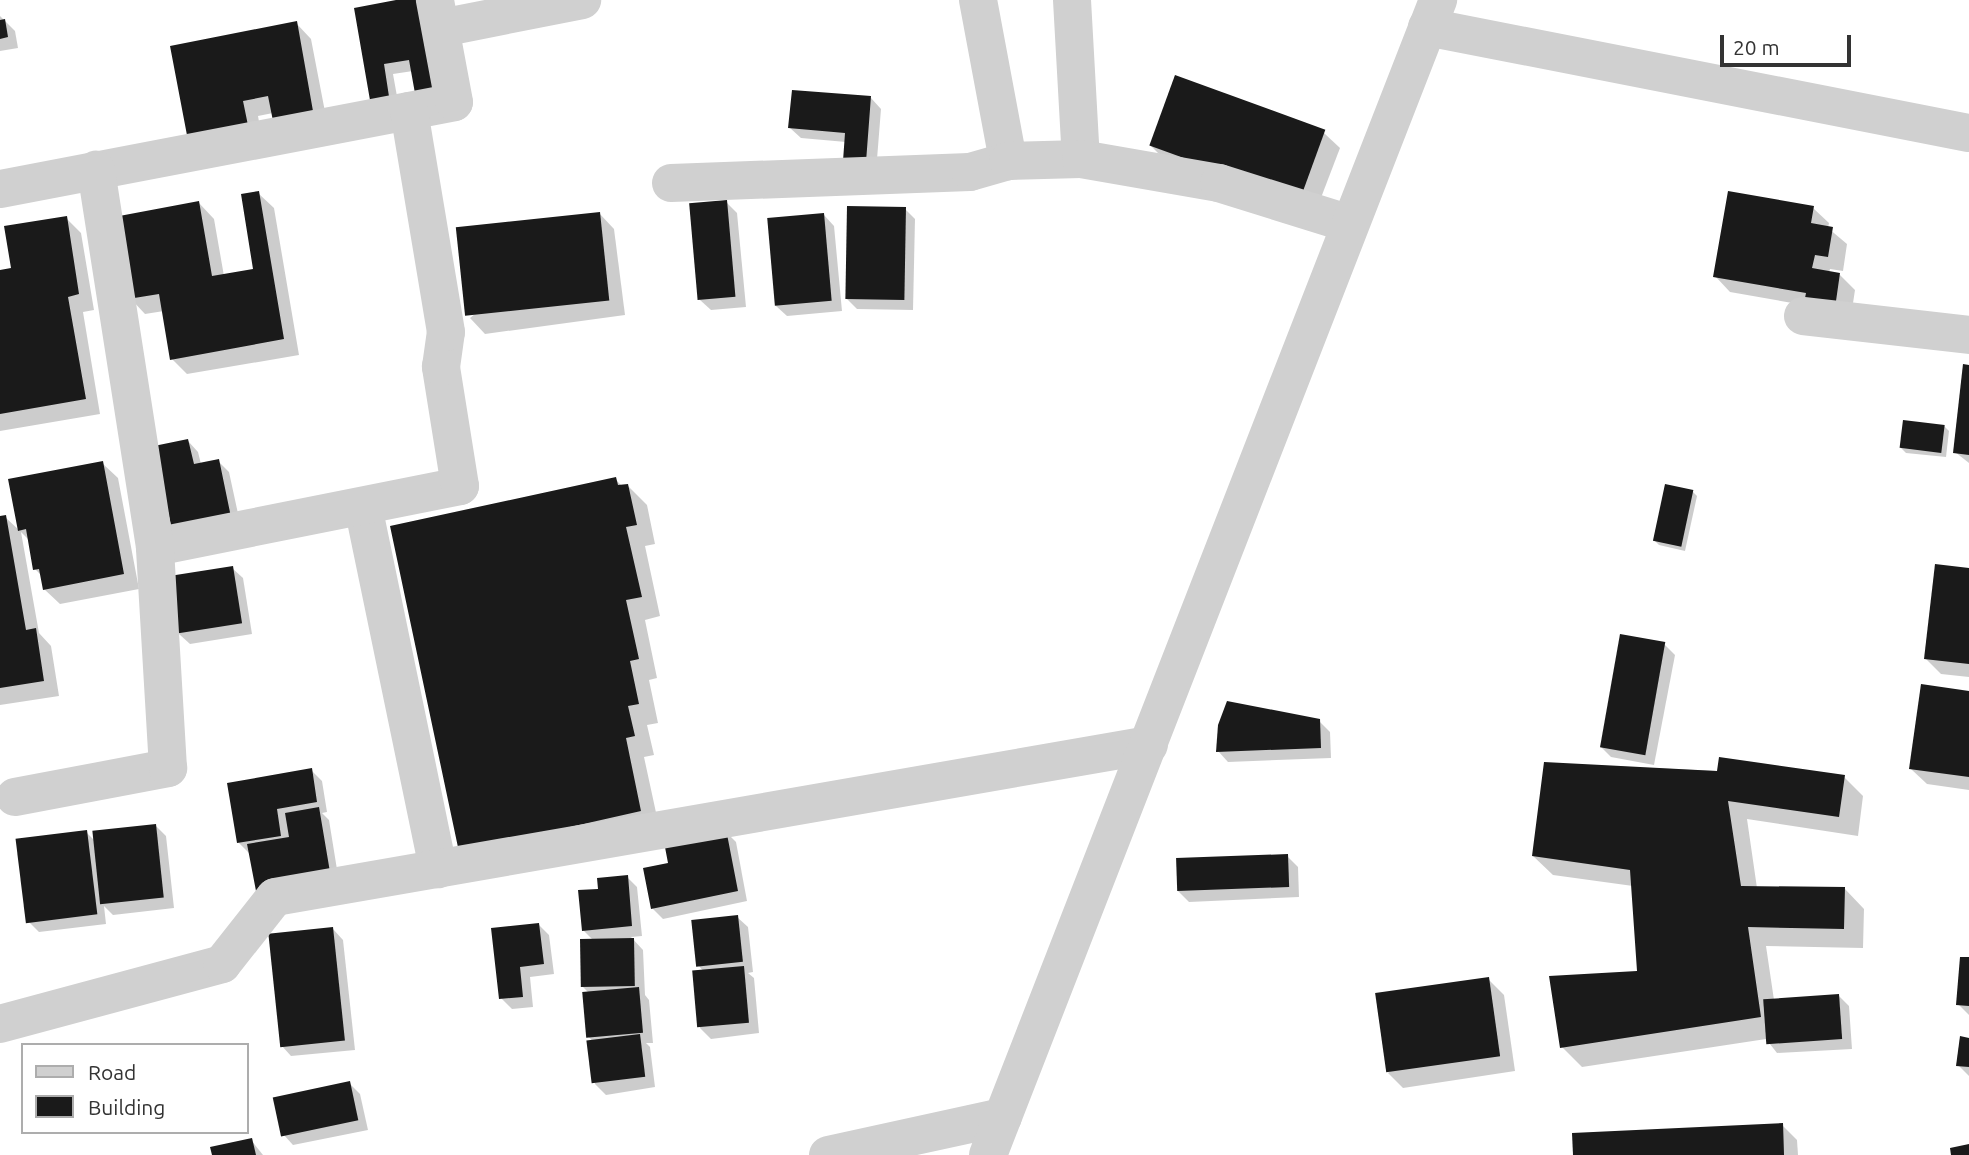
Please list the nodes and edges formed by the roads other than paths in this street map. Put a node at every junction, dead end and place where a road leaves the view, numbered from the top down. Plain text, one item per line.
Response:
1 (582, 0) edge
2 (978, 0) edge
3 (1072, 0) edge
4 (1432, 13) edge
5 (438, 14) edge
6 (409, 111) junction
7 (1969, 133) edge
8 (1081, 159) junction
9 (1008, 161) junction
10 (96, 170) junction
11 (671, 183) dead end
12 (0, 189) edge
13 (1350, 225) junction
14 (1803, 316) dead end
15 (1969, 335) edge
16 (363, 506) junction
17 (155, 547) junction
18 (1149, 745) junction
19 (15, 796) dead end
20 (438, 869) junction
21 (0, 1024) edge
22 (1003, 1117) junction
23 (828, 1155) edge
24 (988, 1155) edge

1 - 5 street
2 - 9 street
3 - 8 street
4 - 7 street
4 - 13 street
5 - 6 street
6 - 10 street
6 - 16 street
8 - 9 street
8 - 13 street
9 - 11 street
10 - 12 street
10 - 17 street
13 - 18 street
14 - 15 street
16 - 17 street
16 - 20 street
17 - 19 street
18 - 20 street
18 - 22 street
20 - 21 street
22 - 23 street
22 - 24 street

